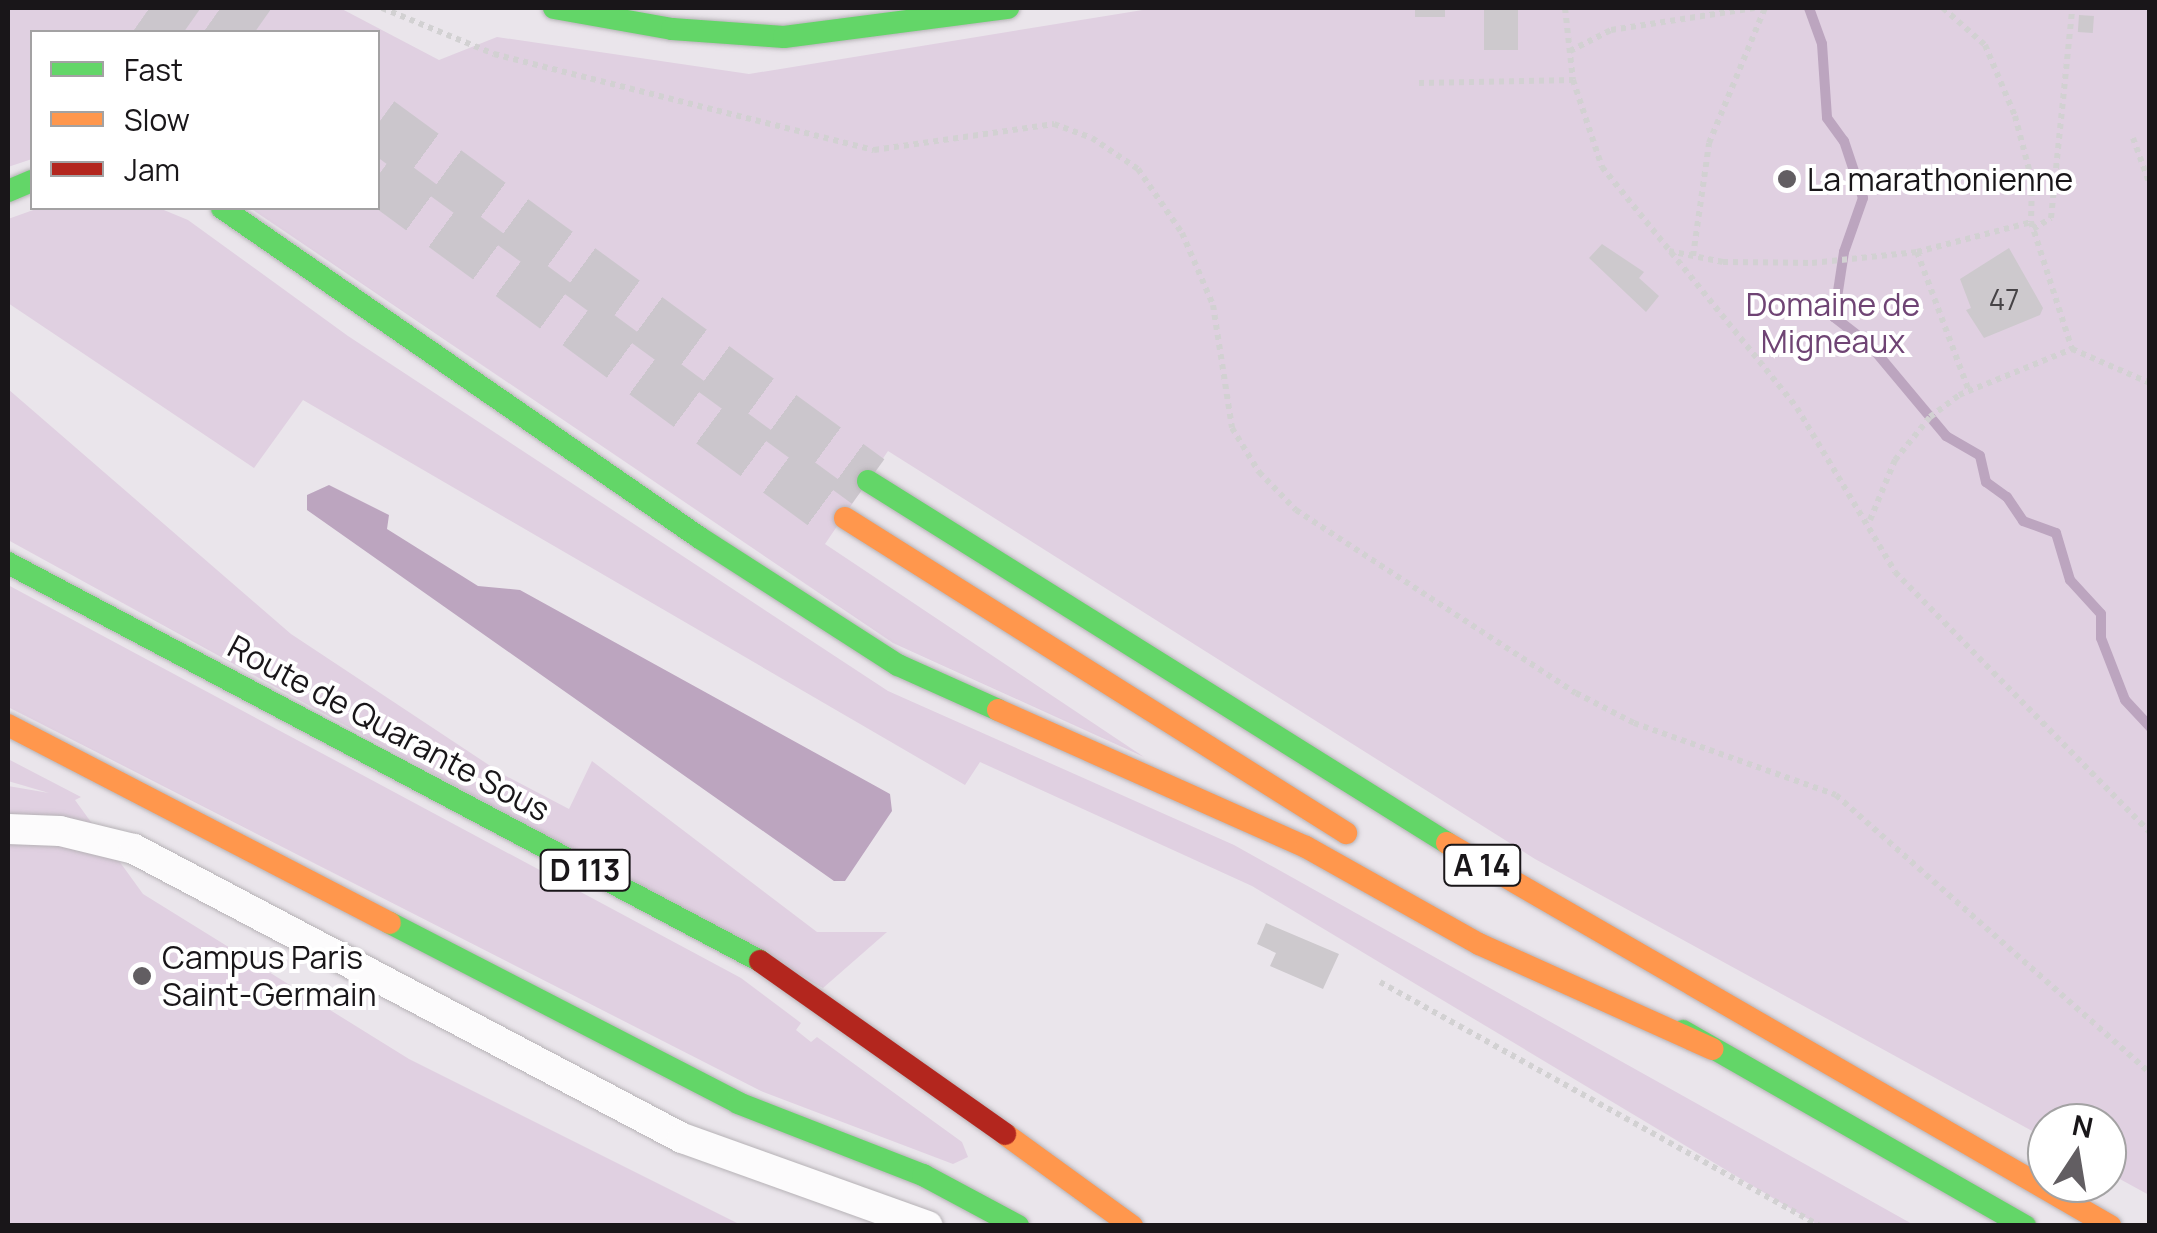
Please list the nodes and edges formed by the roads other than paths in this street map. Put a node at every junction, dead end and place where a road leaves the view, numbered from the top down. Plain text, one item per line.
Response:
1 (554, 8) edge
2 (1008, 8) edge
3 (225, 210) edge
4 (868, 481) tunnel mouth
5 (844, 518) tunnel mouth
6 (8, 563) edge
7 (8, 725) edge
8 (8, 830) edge
9 (1362, 843) dead end
10 (1493, 922) dead end
11 (1713, 1049) junction
12 (928, 1226) edge
13 (1018, 1226) edge
14 (1132, 1226) edge
15 (2025, 1226) edge
16 (2110, 1226) edge

1 - 2 main road
3 - 11 main road
4 - 16 main road, A 14
5 - 9 main road
6 - 14 main road, Route de Quarante Sous / D 113
7 - 13 main road
8 - 12 street
10 - 11 main road, A 14
11 - 15 main road, A 14

